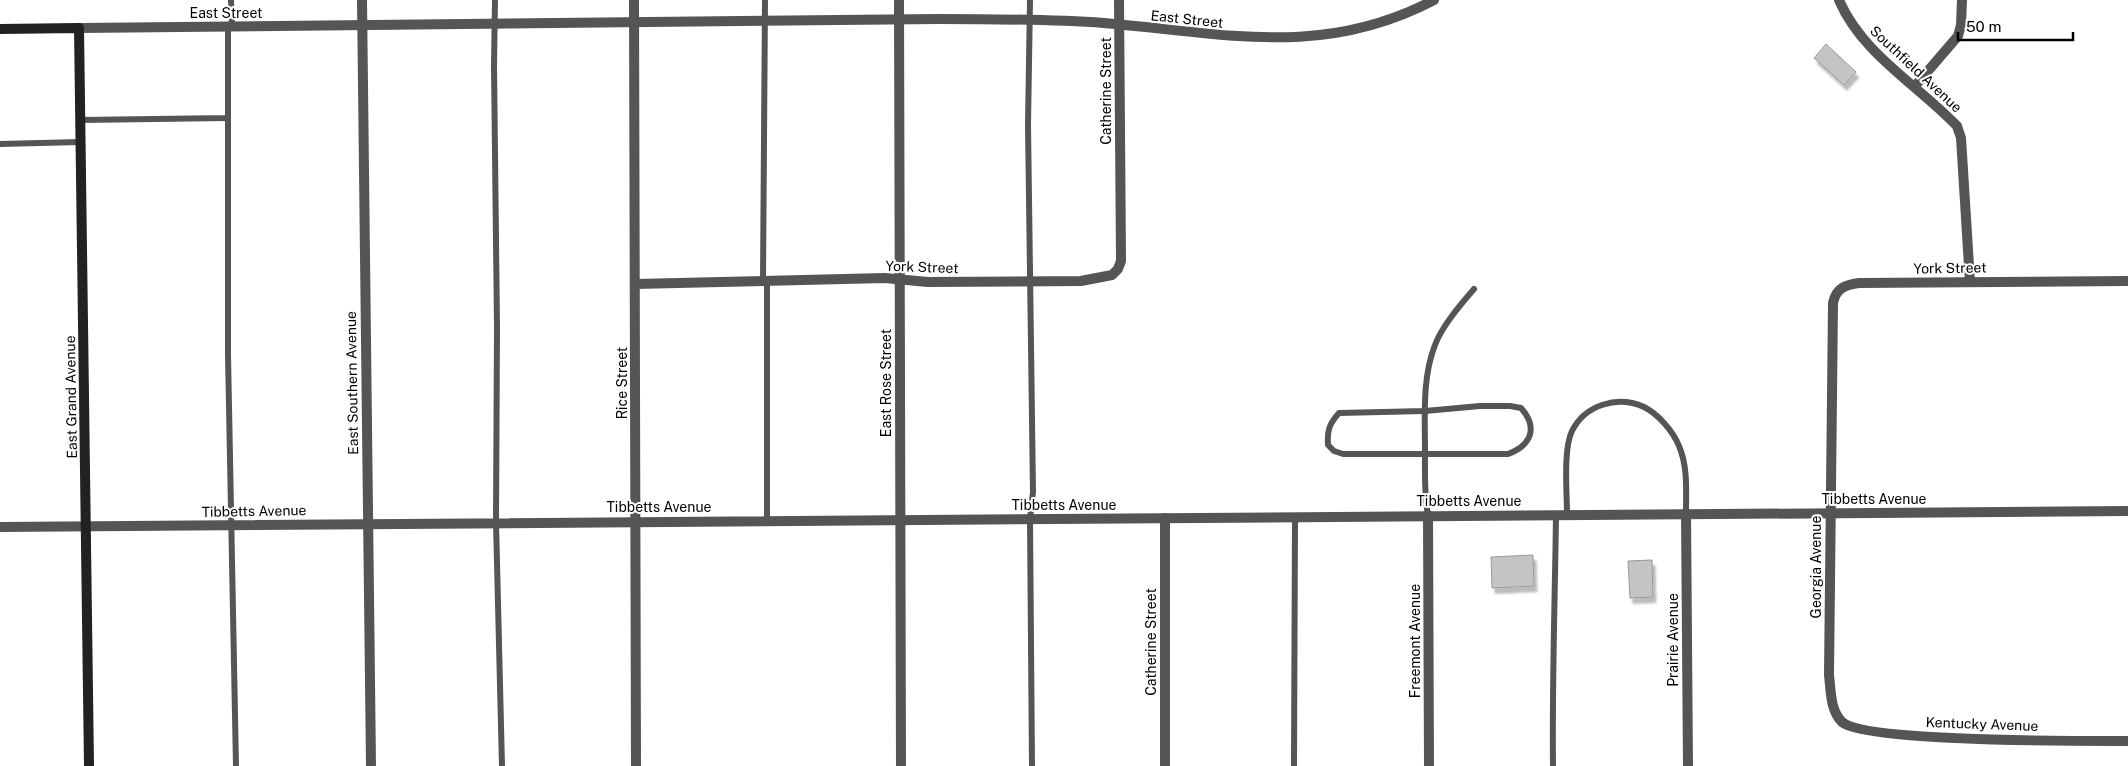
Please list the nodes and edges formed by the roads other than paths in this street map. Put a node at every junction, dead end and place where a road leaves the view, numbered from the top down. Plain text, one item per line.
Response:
1 (232, 0) edge
2 (362, 0) edge
3 (495, 0) edge
4 (634, 0) edge
5 (765, 0) edge
6 (899, 0) edge
7 (1030, 0) edge
8 (1119, 0) edge
9 (1434, 0) edge
10 (1839, 0) edge
11 (1962, 0) edge
12 (899, 19) junction
13 (1030, 20) junction
14 (765, 21) junction
15 (634, 23) junction
16 (363, 25) junction
17 (494, 25) junction
18 (1119, 25) junction
19 (230, 27) junction
20 (79, 28) junction
21 (0, 29) edge
22 (1915, 86) junction
23 (228, 118) junction
24 (80, 120) junction
25 (80, 142) junction
26 (0, 144) edge
27 (1120, 182) joint
28 (900, 280) junction
29 (765, 281) junction
30 (1030, 281) junction
31 (2128, 281) edge
32 (1970, 282) junction
33 (635, 284) junction
34 (1474, 289) dead end
35 (1832, 353) joint
36 (1425, 411) junction
37 (1425, 454) junction
38 (2128, 511) edge
39 (1830, 512) junction
40 (1686, 513) junction
41 (1556, 514) junction
42 (1567, 514) junction
43 (1428, 515) junction
44 (1295, 517) junction
45 (1165, 518) junction
46 (900, 519) junction
47 (1030, 519) junction
48 (767, 520) junction
49 (636, 521) junction
50 (496, 522) junction
51 (367, 523) junction
52 (230, 525) junction
53 (86, 526) junction
54 (0, 527) edge
55 (1840, 718) joint
56 (2128, 741) edge
57 (89, 766) edge
58 (236, 766) edge
59 (371, 766) edge
60 (502, 766) edge
61 (636, 766) edge
62 (901, 766) edge
63 (1032, 766) edge
64 (1165, 766) edge
65 (1294, 766) edge
66 (1429, 766) edge
67 (1553, 766) edge
68 (1688, 766) edge

1 - 19 lane
2 - 16 street, East Southern Avenue
3 - 17 lane
4 - 15 street, Rice Street
5 - 14 lane
6 - 12 street, East Rose Street
7 - 13 lane
8 - 18 street, Catherine Street
9 - 18 street, East Street
10 - 22 street, Southfield Avenue
11 - 22 street
12 - 13 street, East Street
12 - 14 street, East Street
12 - 28 street, East Rose Street
13 - 18 street, East Street
13 - 30 lane
14 - 15 street, East Street
14 - 29 lane
15 - 17 street, East Street
15 - 33 street, Rice Street
16 - 17 street, East Street
16 - 19 street, East Street
16 - 51 street, East Southern Avenue
17 - 50 lane
18 - 27 street, Catherine Street
19 - 20 street, East Street
19 - 23 lane
20 - 21 street, East Street
20 - 24 street, East Grand Avenue
22 - 32 street, Southfield Avenue
23 - 24 lane
23 - 52 lane
24 - 25 street, East Grand Avenue
25 - 26 lane
25 - 53 street, East Grand Avenue
27 - 30 street, York Street
28 - 29 street, York Street
28 - 30 street, York Street
28 - 46 street, East Rose Street
29 - 33 street, York Street
29 - 48 lane
30 - 47 lane
31 - 32 street, York Street
32 - 35 street, York Street
33 - 49 street, Rice Street
34 - 36 lane
35 - 39 street, Georgia Avenue
36 - 37 lane
36 - 37 lane
36 - 37 lane
37 - 43 lane
38 - 39 street, Tibbetts Avenue
39 - 40 street, Tibbetts Avenue
39 - 55 street, Georgia Avenue
40 - 42 street, Tibbetts Avenue
40 - 42 lane
40 - 68 street, Prairie Avenue
41 - 42 street, Tibbetts Avenue
41 - 43 street, Tibbetts Avenue
41 - 67 lane
43 - 44 street, Tibbetts Avenue
43 - 66 street, Freemont Avenue
44 - 45 street, Tibbetts Avenue
44 - 65 lane
45 - 47 street, Tibbetts Avenue
45 - 64 street, Catherine Street
46 - 47 street, Tibbetts Avenue
46 - 48 street, Tibbetts Avenue
46 - 62 street, East Rose Street
47 - 63 lane
48 - 49 street, Tibbetts Avenue
49 - 50 street, Tibbetts Avenue
49 - 61 street, Rice Street
50 - 51 street, Tibbetts Avenue
50 - 60 lane
51 - 52 street, Tibbetts Avenue
51 - 59 street, East Southern Avenue
52 - 53 street, Tibbetts Avenue
52 - 58 lane
53 - 54 street, Tibbetts Avenue
53 - 57 street, East Grand Avenue
55 - 56 street, Kentucky Avenue

